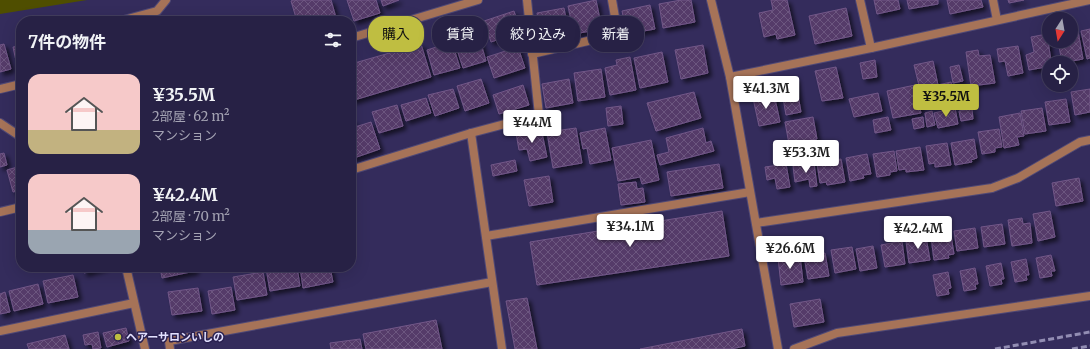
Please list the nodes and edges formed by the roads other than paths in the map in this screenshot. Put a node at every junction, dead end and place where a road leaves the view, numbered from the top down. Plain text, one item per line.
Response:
1 (166, 0) edge
2 (478, 0) edge
3 (527, 0) edge
4 (612, 0) edge
5 (711, 0) edge
6 (860, 0) edge
7 (993, 0) edge
8 (1090, 0) edge
9 (138, 16) edge
10 (997, 20) junction
11 (356, 37) edge
12 (870, 48) junction
13 (532, 54) junction
14 (730, 77) junction
15 (16, 85) edge
16 (0, 89) edge
17 (0, 123) edge
18 (471, 133) junction
19 (16, 134) edge
20 (1090, 140) edge
21 (356, 168) edge
22 (750, 192) junction
23 (16, 208) edge
24 (0, 212) edge
25 (756, 223) junction
26 (486, 236) junction
27 (127, 272) edge
28 (492, 282) junction
29 (1090, 296) edge
30 (134, 303) junction
31 (0, 331) edge
32 (146, 349) edge
33 (170, 349) edge
34 (502, 349) edge
35 (778, 349) edge
36 (794, 349) edge

1 - 9 street
2 - 11 street
3 - 13 street
4 - 13 street
5 - 14 street
6 - 12 street
7 - 10 street
8 - 10 street
10 - 12 street
12 - 14 street
13 - 18 street
14 - 22 street
15 - 16 street
17 - 19 street
18 - 21 street
18 - 26 street
20 - 25 street
22 - 25 street
22 - 26 street
23 - 24 street
25 - 35 street
26 - 28 street
27 - 30 street
28 - 33 street
28 - 34 street
29 - 36 street
30 - 31 street
30 - 32 street

